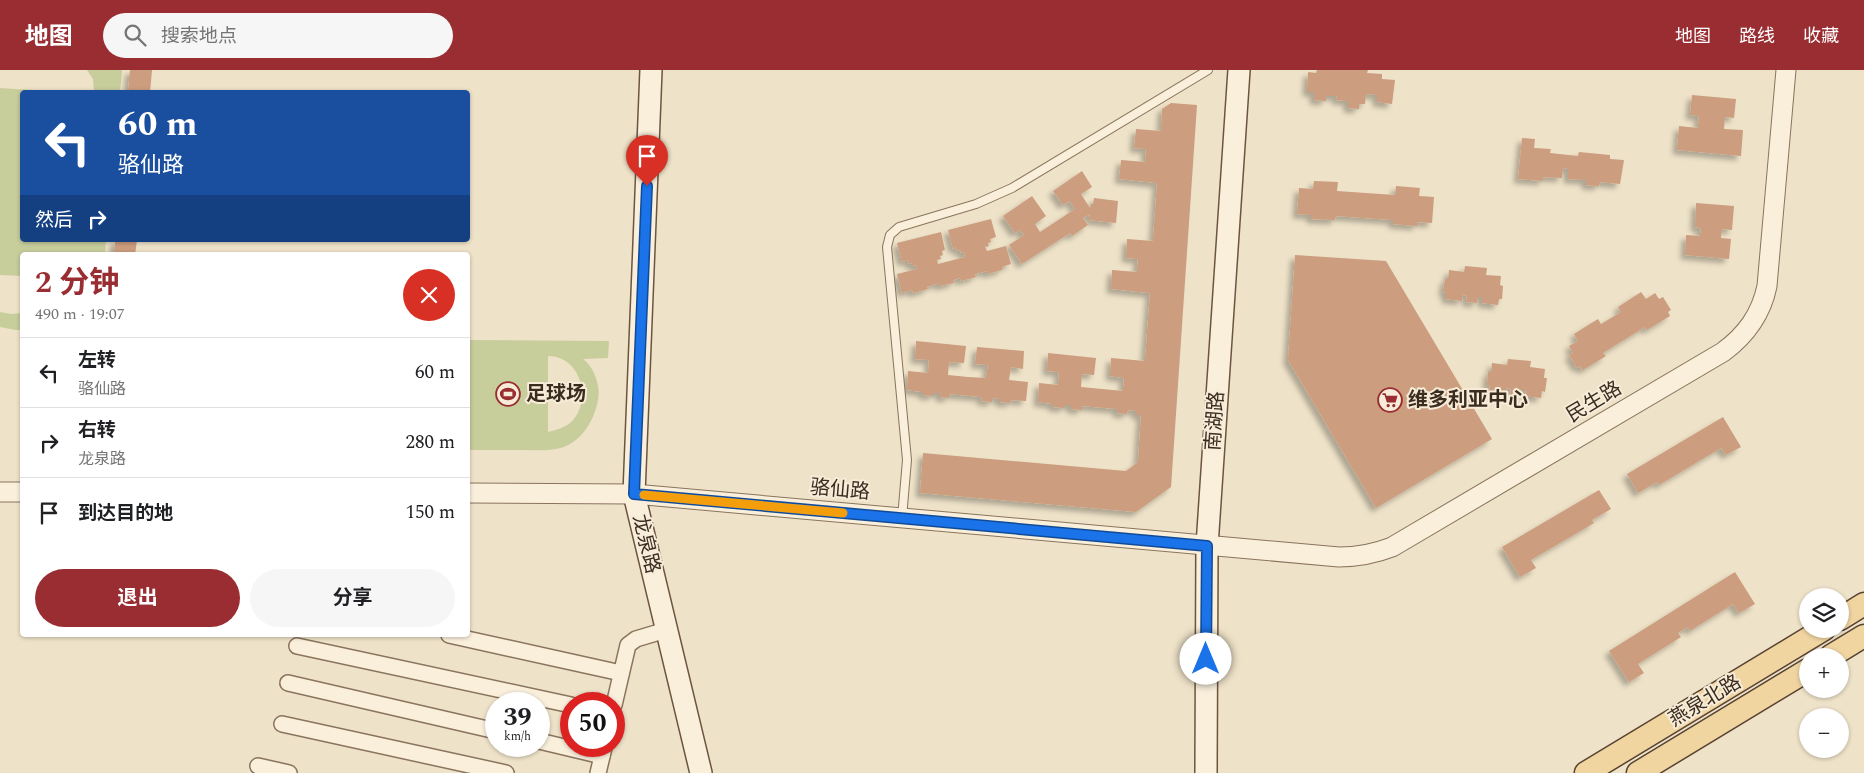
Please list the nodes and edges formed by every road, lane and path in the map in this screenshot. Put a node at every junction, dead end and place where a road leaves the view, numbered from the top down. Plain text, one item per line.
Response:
1 (652, 70) edge
2 (1208, 70) edge
3 (1239, 70) edge
4 (1786, 70) edge
5 (0, 492) edge
6 (20, 492) edge
7 (470, 493) edge
8 (634, 494) junction
9 (902, 518) junction
10 (1207, 546) junction
11 (1864, 604) edge
12 (1849, 613) edge
13 (666, 630) junction
14 (1864, 636) edge
15 (458, 637) edge
16 (1809, 638) edge
17 (297, 646) dead end
18 (1844, 648) edge
19 (621, 672) junction
20 (1799, 675) edge
21 (288, 683) dead end
22 (617, 692) edge
23 (560, 704) edge
24 (282, 724) dead end
25 (485, 728) edge
26 (602, 757) edge
27 (258, 766) dead end
28 (289, 773) edge
29 (506, 773) edge
30 (598, 773) edge
31 (701, 773) edge
32 (1206, 773) edge
33 (1586, 773) edge
34 (1638, 773) edge

1 - 8 main road, 龙泉路
2 - 9 lane
3 - 10 main road, 南湖路
4 - 10 street, 民生路
5 - 6 street
7 - 8 street, 骆仙路
8 - 9 street, 骆仙路
8 - 13 main road, 龙泉路
9 - 10 street, 骆仙路
10 - 32 main road, 南湖路
11 - 12 main road
13 - 19 street
13 - 31 main road, 龙泉路
14 - 18 main road
15 - 19 street
16 - 33 main road, 燕泉北路
17 - 23 street
19 - 22 street
20 - 34 main road, 燕泉北路
21 - 25 street
24 - 29 street
26 - 30 street
27 - 28 street

